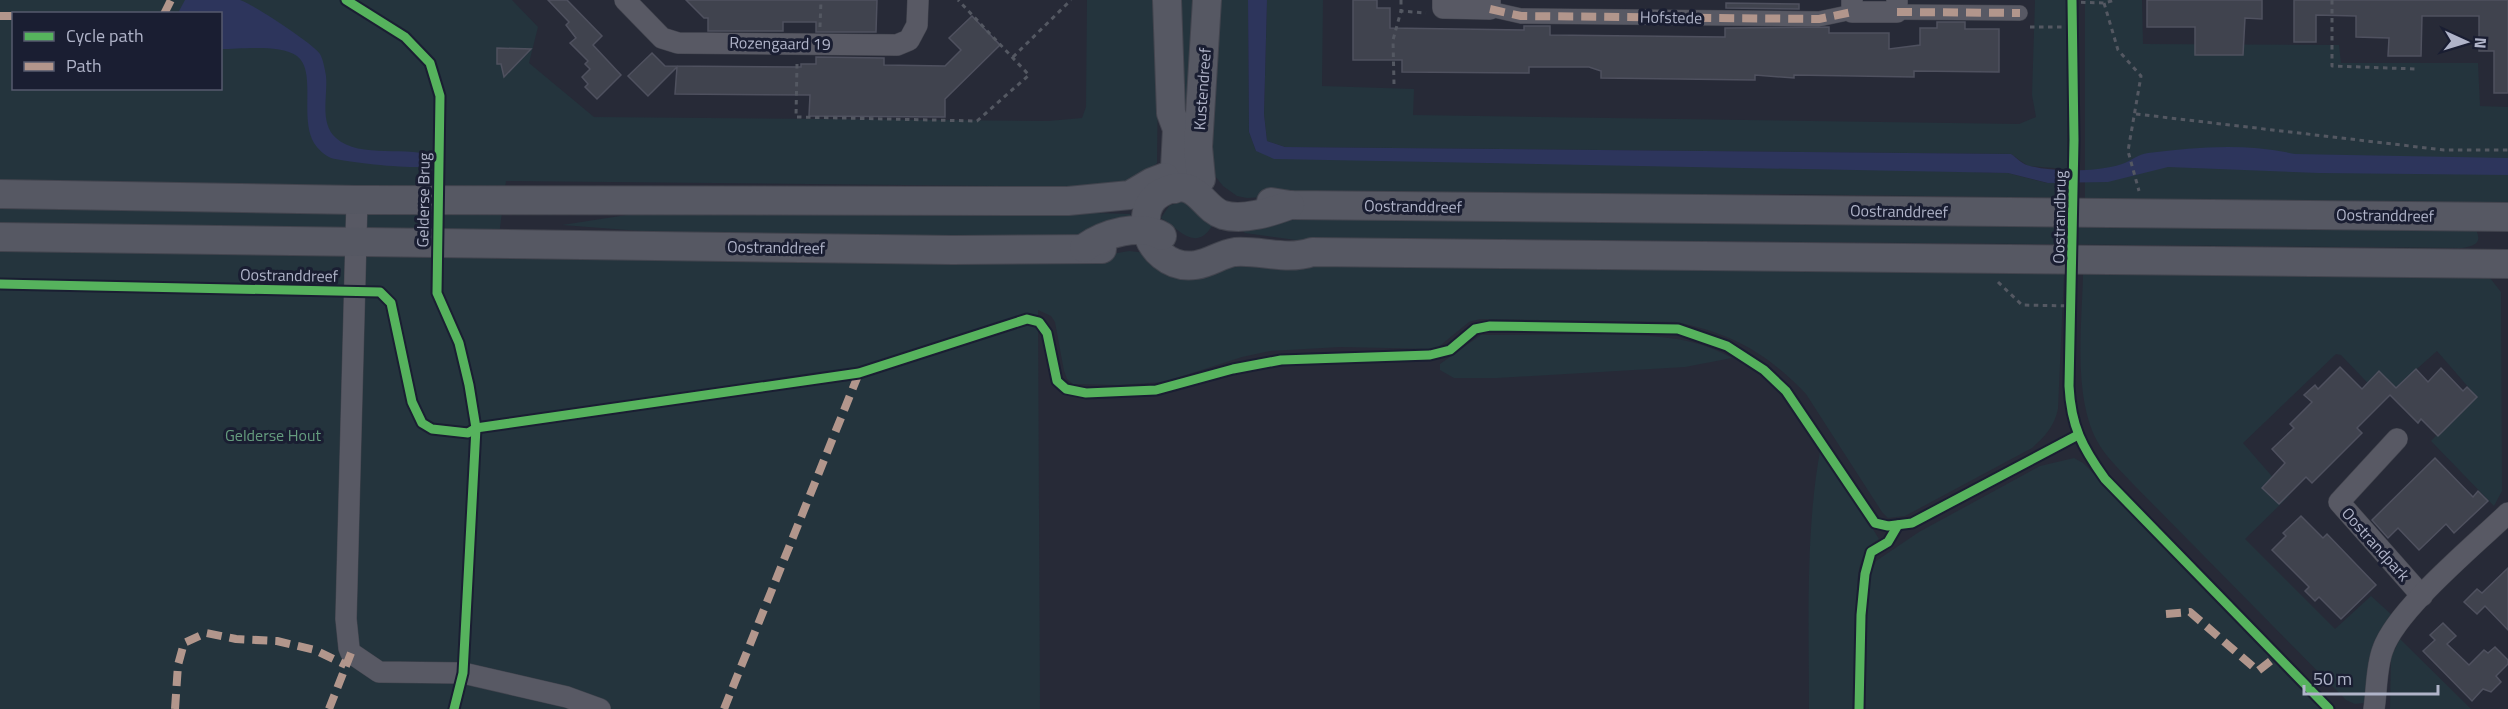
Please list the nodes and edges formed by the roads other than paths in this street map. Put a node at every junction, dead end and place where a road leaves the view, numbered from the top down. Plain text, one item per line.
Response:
1 (625, 0) edge
2 (918, 0) edge
3 (1167, 0) edge
4 (1208, 0) edge
5 (1443, 4) edge
6 (1490, 4) edge
7 (1852, 6) edge
8 (1897, 6) edge
9 (2020, 13) dead end
10 (1178, 180) junction
11 (0, 194) edge
12 (357, 200) junction
13 (1146, 217) junction
14 (2508, 217) edge
15 (1224, 228) junction
16 (0, 237) edge
17 (356, 243) junction
18 (2508, 264) edge
19 (2397, 439) dead end
20 (2508, 513) edge
21 (2422, 596) junction
22 (600, 709) edge
23 (2374, 709) edge

1 - 2 street, Rozengaard 19
3 - 10 main road, Kustendreef
4 - 10 main road, Kustendreef
5 - 6 street, Hofstede
6 - 7 street, Hofstede
7 - 8 street, Hofstede
8 - 9 street, Hofstede
10 - 13 main road
10 - 15 main road
11 - 12 main road
12 - 13 main road
12 - 17 street
13 - 15 main road
13 - 17 main road, Oostranddreef
14 - 15 main road, Oostranddreef
15 - 18 main road
16 - 17 main road, Oostranddreef
17 - 22 street
19 - 21 street, Oostrandpark
20 - 21 street, Oostrandpark
21 - 23 street, Oostrandpark

